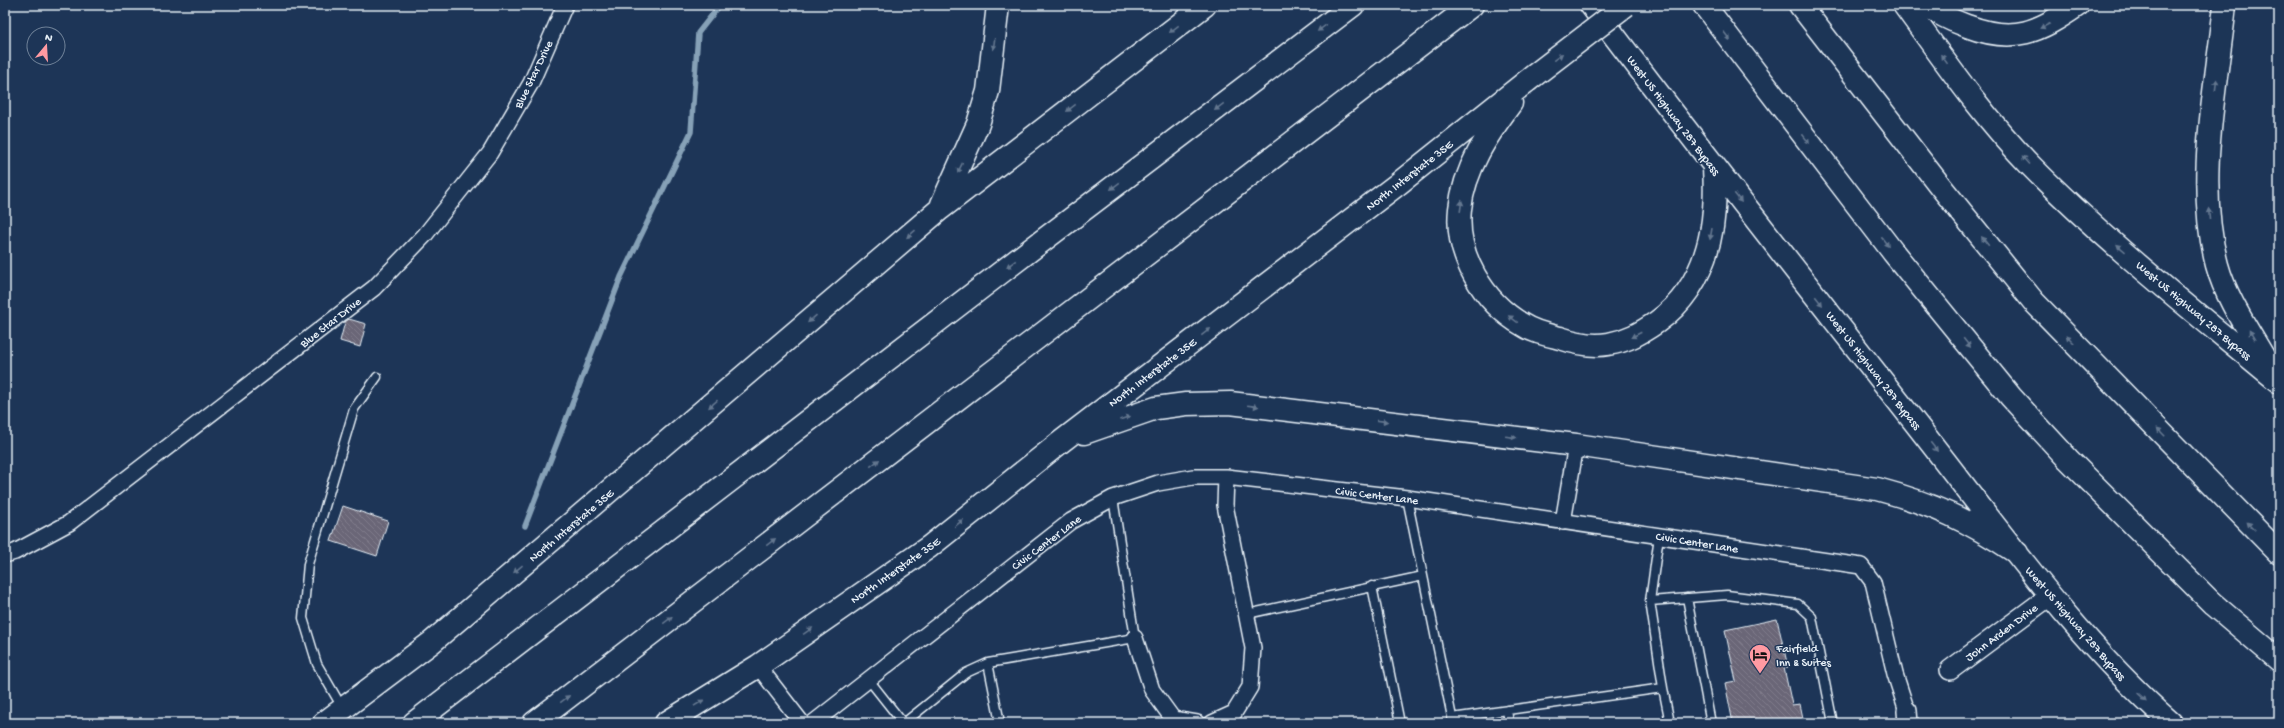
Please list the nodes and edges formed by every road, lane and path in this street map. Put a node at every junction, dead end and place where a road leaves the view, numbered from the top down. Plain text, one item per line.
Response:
1 (565, 5) edge
2 (998, 5) edge
3 (1205, 5) edge
4 (1353, 5) edge
5 (1591, 5) edge
6 (1626, 5) edge
7 (1704, 5) edge
8 (1800, 5) edge
9 (1904, 5) edge
10 (1927, 5) edge
11 (2078, 5) edge
12 (2225, 5) edge
13 (1471, 6) edge
14 (1527, 81) junction
15 (1714, 168) junction
16 (940, 209) junction
17 (377, 377) dead end
18 (2278, 382) edge
19 (1062, 441) junction
20 (1576, 445) junction
21 (1226, 477) junction
22 (1113, 498) junction
23 (1407, 498) junction
24 (1562, 522) junction
25 (1659, 536) junction
26 (2017, 553) junction
27 (2279, 553) edge
28 (5, 555) edge
29 (1423, 576) junction
30 (1372, 586) junction
31 (2051, 595) junction
32 (1687, 598) junction
33 (1650, 601) junction
34 (1247, 614) junction
35 (1135, 638) junction
36 (2279, 660) edge
37 (988, 664) junction
38 (758, 666) junction
39 (1950, 670) dead end
40 (869, 680) junction
41 (1663, 688) junction
42 (343, 709) junction
43 (1507, 710) junction
44 (1908, 717) edge
45 (1452, 720) edge
46 (324, 723) edge
47 (414, 723) edge
48 (534, 723) edge
49 (666, 723) edge
50 (802, 723) edge
51 (813, 723) edge
52 (903, 723) edge
53 (1000, 723) edge
54 (1197, 723) edge
55 (1212, 723) edge
56 (1400, 723) edge
57 (1509, 723) edge
58 (1670, 723) edge
59 (1711, 723) edge
60 (1833, 723) edge
61 (2171, 723) edge

1 - 28 street, Blue Star Drive
2 -> 16 main road
3 -> 16 main road, North Interstate 35E
4 -> 47 main road
5 - 15 main road, West US Highway 287 Bypass
14 -> 6 main road, North Interstate 35E, bridge
7 -> 36 main road
27 -> 8 main road
18 -> 9 main road, West US Highway 287 Bypass
11 -> 10 main road
18 -> 12 main road
48 -> 13 main road
15 -> 14 main road
19 -> 14 main road, North Interstate 35E
15 -> 26 main road, West US Highway 287 Bypass
16 -> 42 main road, North Interstate 35E
17 - 42 lane
19 -> 20 main road
38 -> 19 main road, North Interstate 35E
20 - 24 street
20 - 26 main road
21 - 22 street, Civic Center Lane
21 - 23 street, Civic Center Lane
21 - 34 street
22 - 35 lane
22 - 40 street, Civic Center Lane
23 - 24 street, Civic Center Lane
23 - 29 lane
24 - 25 street, Civic Center Lane
25 - 33 lane
25 - 44 street, Civic Center Lane
26 - 31 main road, West US Highway 287 Bypass
29 - 30 lane
29 - 45 lane
30 - 34 lane
30 - 56 lane
31 - 39 street, John Arden Drive
31 -> 61 main road, West US Highway 287 Bypass
32 - 33 lane
32 - 59 lane
32 - 60 lane
33 - 41 lane
34 - 55 street
35 - 37 lane
35 - 54 street
37 - 52 lane
37 - 53 lane
49 -> 38 main road, North Interstate 35E
38 - 50 street
40 - 51 street, Civic Center Lane
40 - 52 lane
41 - 43 lane
41 - 58 lane
42 - 46 main road, North Interstate 35E
43 - 45 lane
43 - 57 lane

